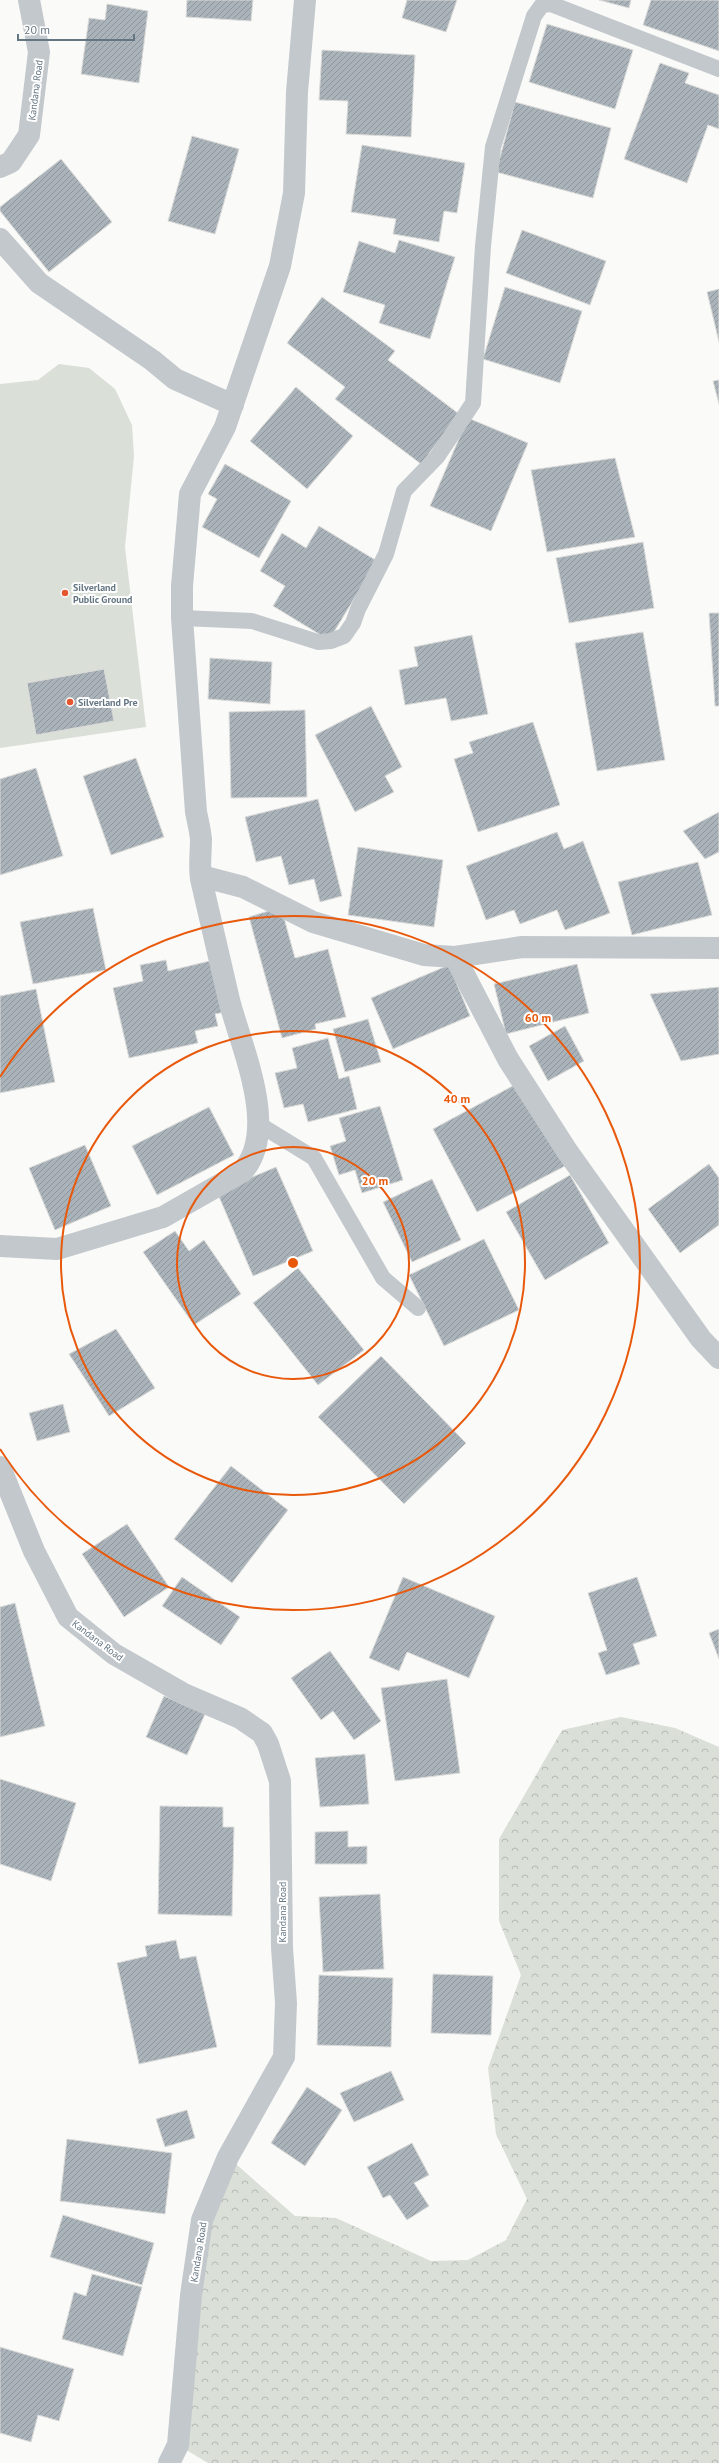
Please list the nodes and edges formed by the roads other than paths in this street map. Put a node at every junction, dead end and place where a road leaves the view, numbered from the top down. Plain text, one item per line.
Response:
1 (29, 0) edge
2 (305, 0) edge
3 (551, 2) edge
4 (719, 69) edge
5 (0, 167) edge
6 (0, 239) edge
7 (233, 405) junction
8 (182, 618) junction
9 (201, 876) junction
10 (719, 948) edge
11 (456, 957) junction
12 (257, 1123) junction
13 (0, 1246) edge
14 (418, 1308) dead end
15 (719, 1358) edge
16 (0, 1467) edge
17 (169, 2463) edge

1 - 5 street, Kandana Road
2 - 7 street
3 - 4 lane
3 - 8 lane
6 - 7 street
7 - 8 street
8 - 9 street
9 - 11 street
9 - 12 street
10 - 11 street
11 - 15 street
12 - 13 street
12 - 14 lane
16 - 17 street, Kandana Road

